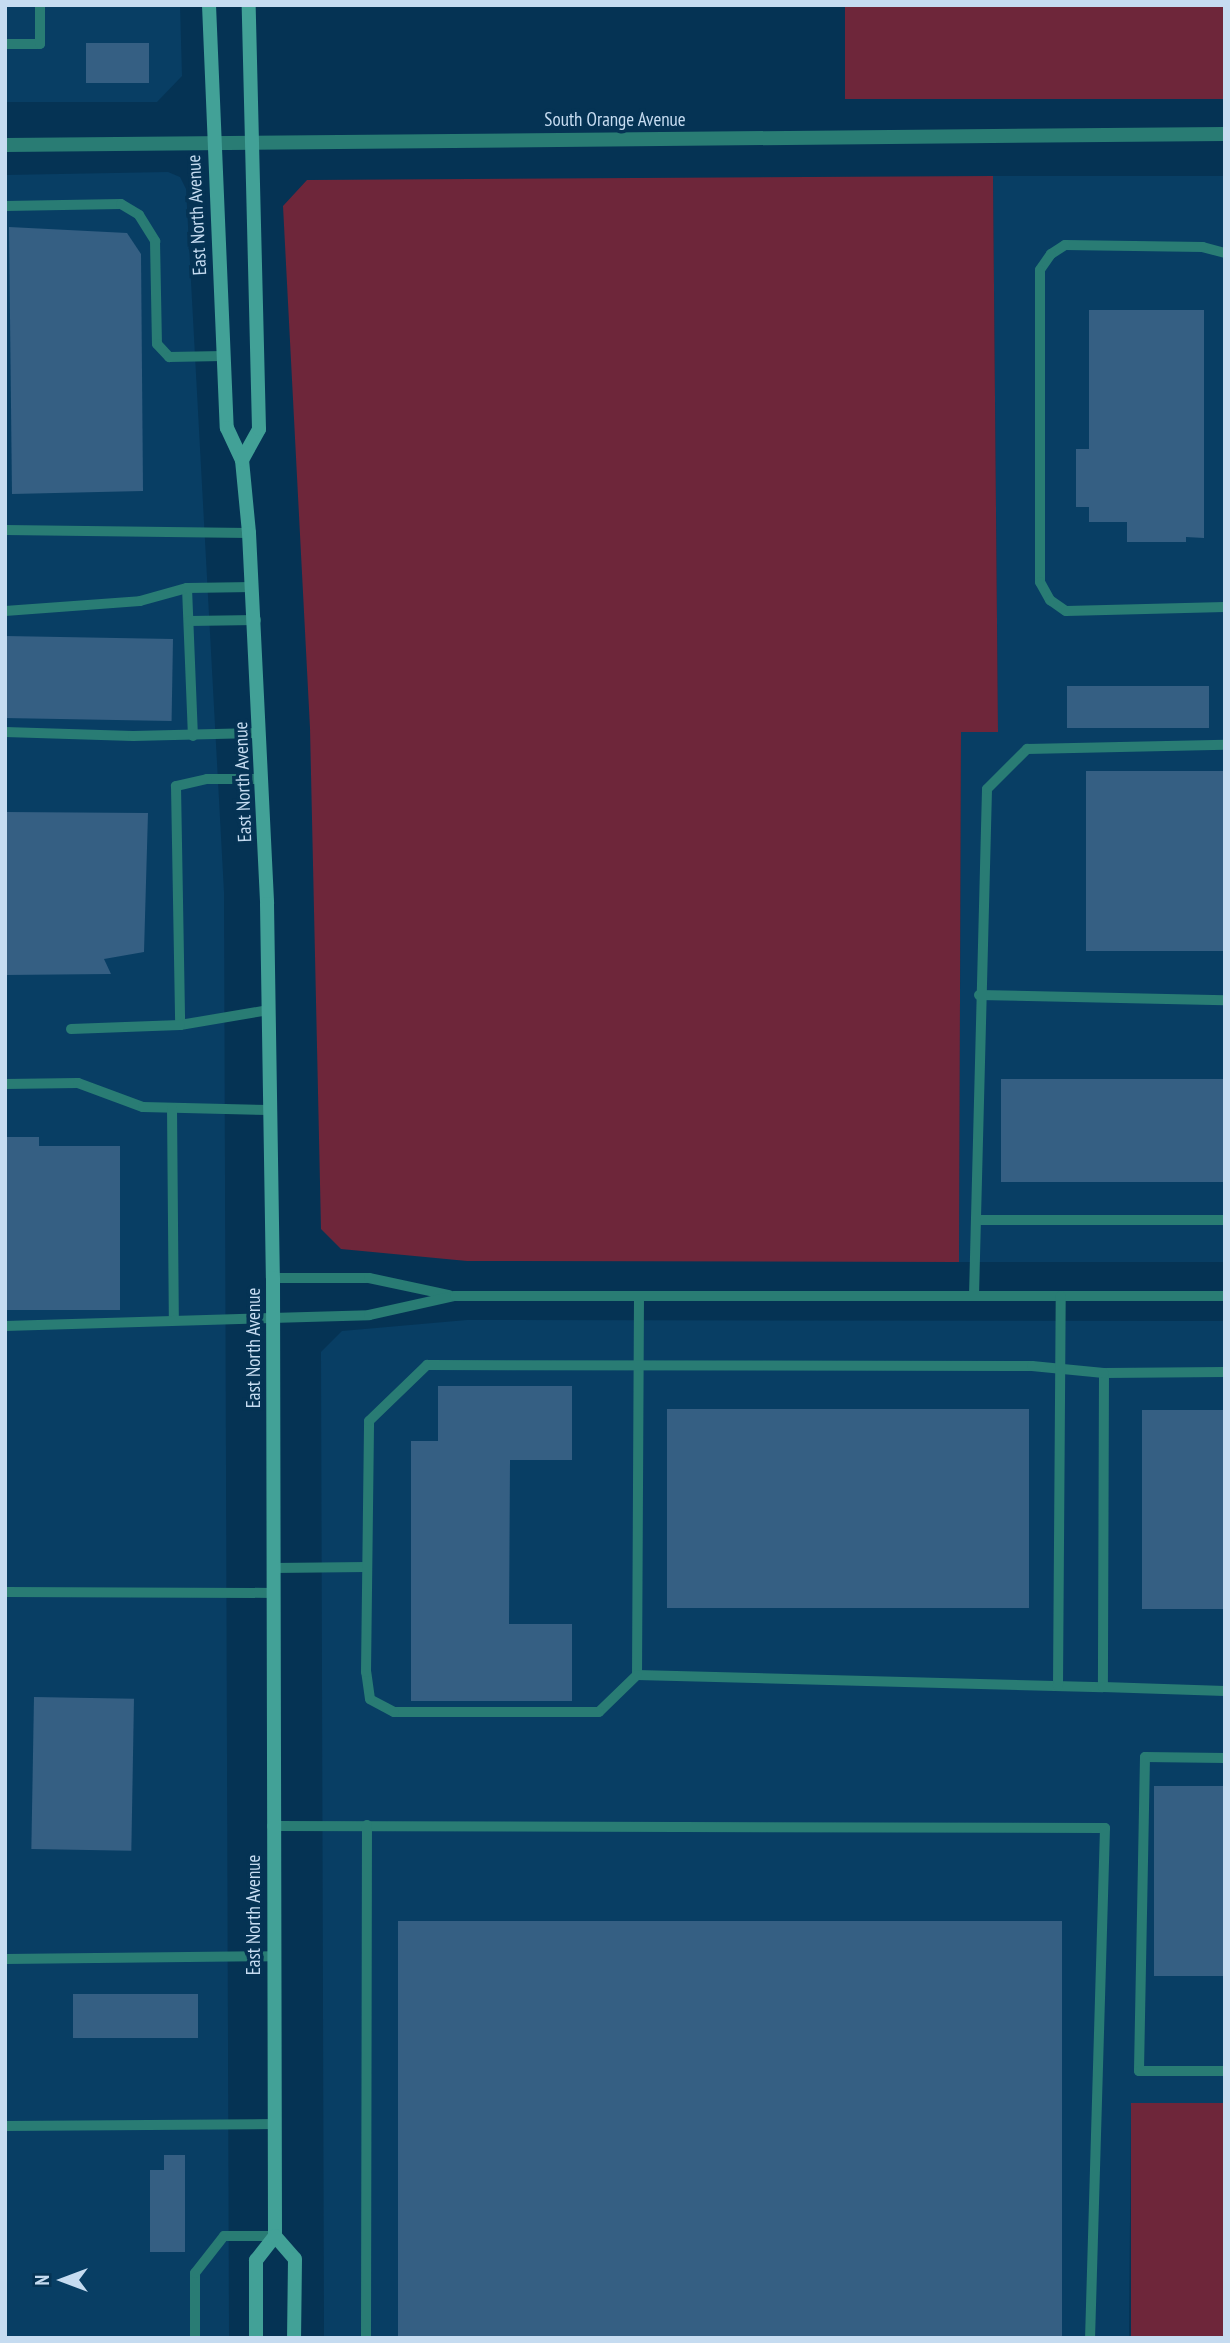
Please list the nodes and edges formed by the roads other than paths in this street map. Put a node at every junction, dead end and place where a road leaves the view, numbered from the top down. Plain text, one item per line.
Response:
1 (40, 5) edge
2 (209, 5) edge
3 (248, 5) edge
4 (5, 44) edge
5 (1225, 134) edge
6 (250, 142) junction
7 (212, 143) junction
8 (5, 145) edge
9 (5, 206) edge
10 (1225, 253) edge
11 (223, 356) junction
12 (243, 460) junction
13 (5, 530) edge
14 (249, 533) junction
15 (253, 587) junction
16 (187, 588) junction
17 (1225, 607) edge
18 (5, 611) edge
19 (256, 620) junction
20 (189, 621) junction
21 (5, 732) edge
22 (260, 733) junction
23 (193, 736) junction
24 (1225, 745) edge
25 (262, 779) junction
26 (979, 995) junction
27 (1225, 1000) edge
28 (269, 1010) junction
29 (180, 1025) junction
30 (71, 1029) dead end
31 (5, 1084) edge
32 (172, 1108) junction
33 (270, 1110) junction
34 (976, 1220) junction
35 (1225, 1220) edge
36 (273, 1278) junction
37 (455, 1296) junction
38 (639, 1296) junction
39 (974, 1296) junction
40 (1061, 1296) junction
41 (1225, 1296) edge
42 (273, 1318) junction
43 (174, 1320) junction
44 (5, 1326) edge
45 (639, 1365) junction
46 (1060, 1371) junction
47 (1225, 1372) edge
48 (1104, 1373) junction
49 (367, 1567) junction
50 (273, 1568) junction
51 (5, 1592) edge
52 (273, 1593) junction
53 (637, 1675) junction
54 (1058, 1686) junction
55 (1103, 1688) junction
56 (1225, 1691) edge
57 (1225, 1758) edge
58 (367, 1825) junction
59 (272, 1826) junction
60 (273, 1956) junction
61 (5, 1959) edge
62 (1225, 2071) edge
63 (274, 2124) junction
64 (5, 2126) edge
65 (275, 2236) junction
66 (195, 2338) edge
67 (256, 2338) edge
68 (295, 2338) edge
69 (366, 2338) edge
70 (1090, 2338) edge

1 - 4 lane
2 - 7 street, East North Avenue
3 - 6 street
5 - 6 street, South Orange Avenue
6 - 7 street, South Orange Avenue
6 - 12 street
7 - 8 street, South Orange Avenue
7 - 11 street, East North Avenue
9 - 11 lane
10 - 17 lane
11 - 12 street, East North Avenue
12 - 14 street, East North Avenue
13 - 14 lane
14 - 15 street, East North Avenue
15 - 16 lane
15 - 19 street, East North Avenue
16 - 18 lane
16 - 20 lane
19 - 20 lane
19 - 22 street, East North Avenue
20 - 23 lane
21 - 23 lane
22 - 23 lane
22 - 25 street, East North Avenue
24 - 26 lane
25 - 28 street, East North Avenue
25 - 29 lane
26 - 27 lane
26 - 34 lane
28 - 29 lane
28 - 33 street, East North Avenue
29 - 30 lane
31 - 32 lane
32 - 33 lane
32 - 43 lane
33 - 36 street, East North Avenue
34 - 35 lane
34 - 39 lane
36 - 37 lane
36 - 42 street, East North Avenue
37 - 38 lane
37 - 42 lane
38 - 39 lane
38 - 45 lane
39 - 40 lane
40 - 41 lane
40 - 46 lane
42 - 43 lane
42 - 50 street, East North Avenue
43 - 44 lane
45 - 46 lane
45 - 49 lane
45 - 53 lane
46 - 48 lane
46 - 54 lane
47 - 48 lane
48 - 55 lane
49 - 50 lane
49 - 53 lane
50 - 52 street, East North Avenue
51 - 52 lane
52 - 59 street, East North Avenue
53 - 54 lane
54 - 55 lane
55 - 56 lane
57 - 62 lane
58 - 59 lane
58 - 69 lane
58 - 70 lane
59 - 60 street, East North Avenue
60 - 61 lane
60 - 63 street, East North Avenue
63 - 64 lane
63 - 65 street, East North Avenue
65 - 66 lane
65 - 67 street
65 - 68 street

